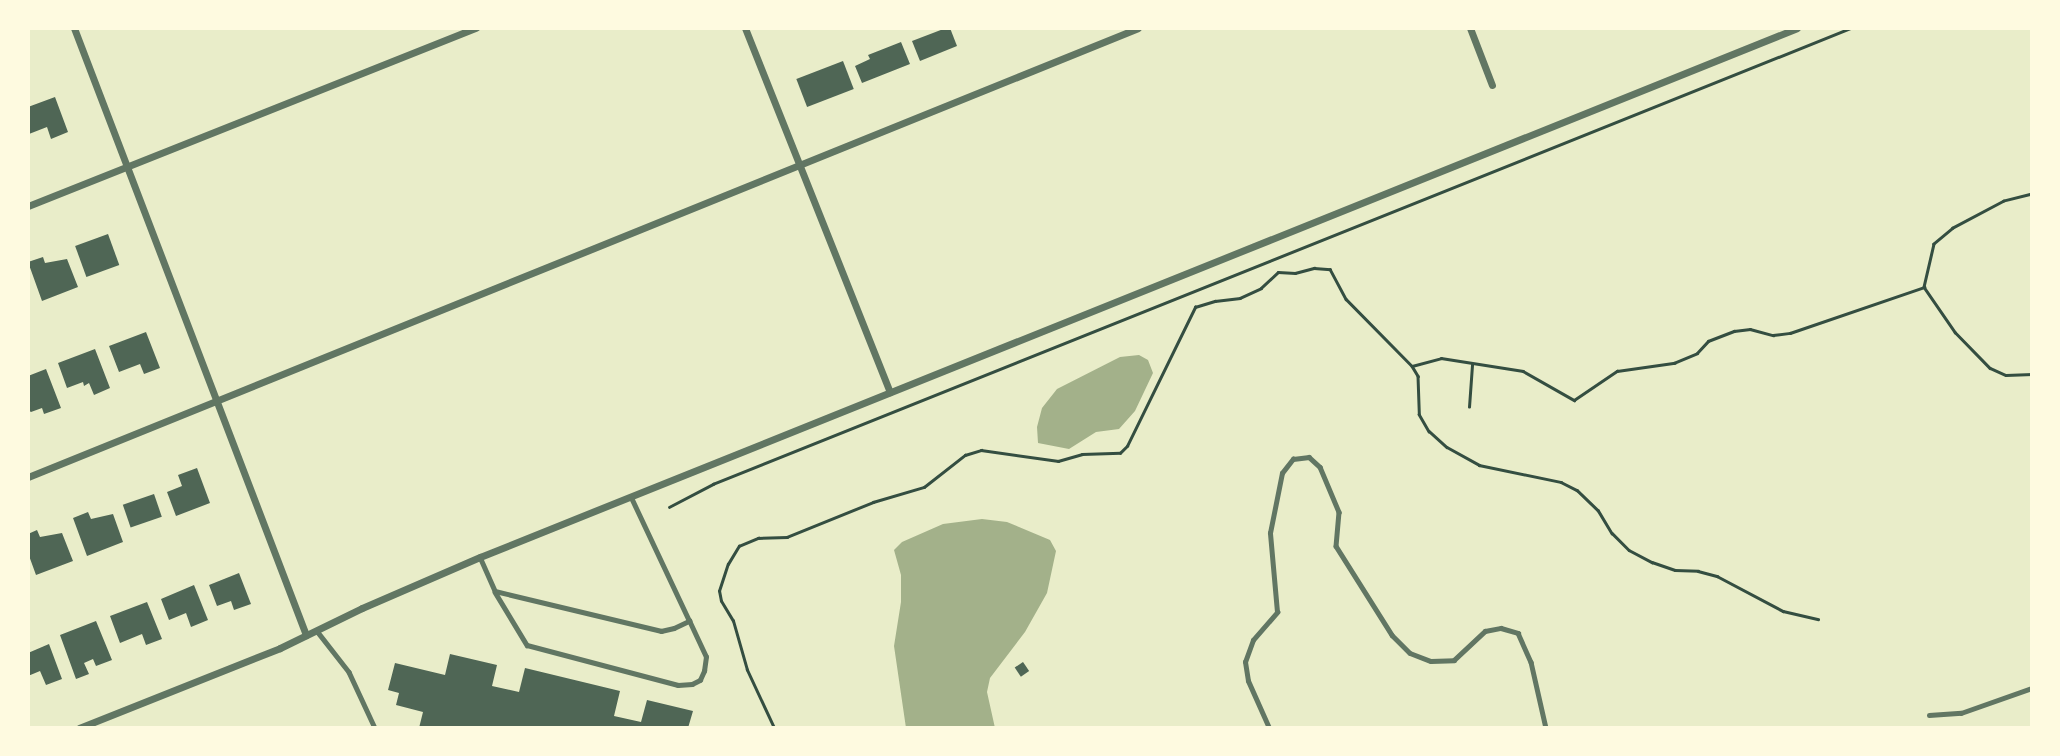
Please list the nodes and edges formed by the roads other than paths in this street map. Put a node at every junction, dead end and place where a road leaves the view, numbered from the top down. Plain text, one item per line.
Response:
1 (74, 28) edge
2 (476, 28) edge
3 (745, 28) edge
4 (1138, 28) edge
5 (1470, 28) edge
6 (1797, 28) edge
7 (1492, 85) dead end
8 (801, 165) junction
9 (125, 167) junction
10 (28, 206) edge
11 (890, 392) junction
12 (216, 403) junction
13 (28, 477) edge
14 (631, 498) junction
15 (480, 557) junction
16 (495, 591) junction
17 (689, 621) junction
18 (316, 630) junction
19 (306, 635) junction
20 (2032, 688) edge
21 (1929, 715) dead end
22 (79, 728) edge
23 (375, 728) edge
24 (1269, 728) edge
25 (1546, 728) edge

1 - 9 street
2 - 9 street
3 - 8 street
4 - 8 street
5 - 7 street
6 - 11 street
8 - 11 street
8 - 12 street
9 - 10 street
9 - 12 street
11 - 14 street
12 - 13 street
12 - 19 street
14 - 15 street
14 - 17 lane
15 - 16 lane
15 - 18 street
16 - 17 lane
16 - 17 lane
18 - 19 street
18 - 23 lane
19 - 22 street
20 - 21 lane
24 - 25 lane

